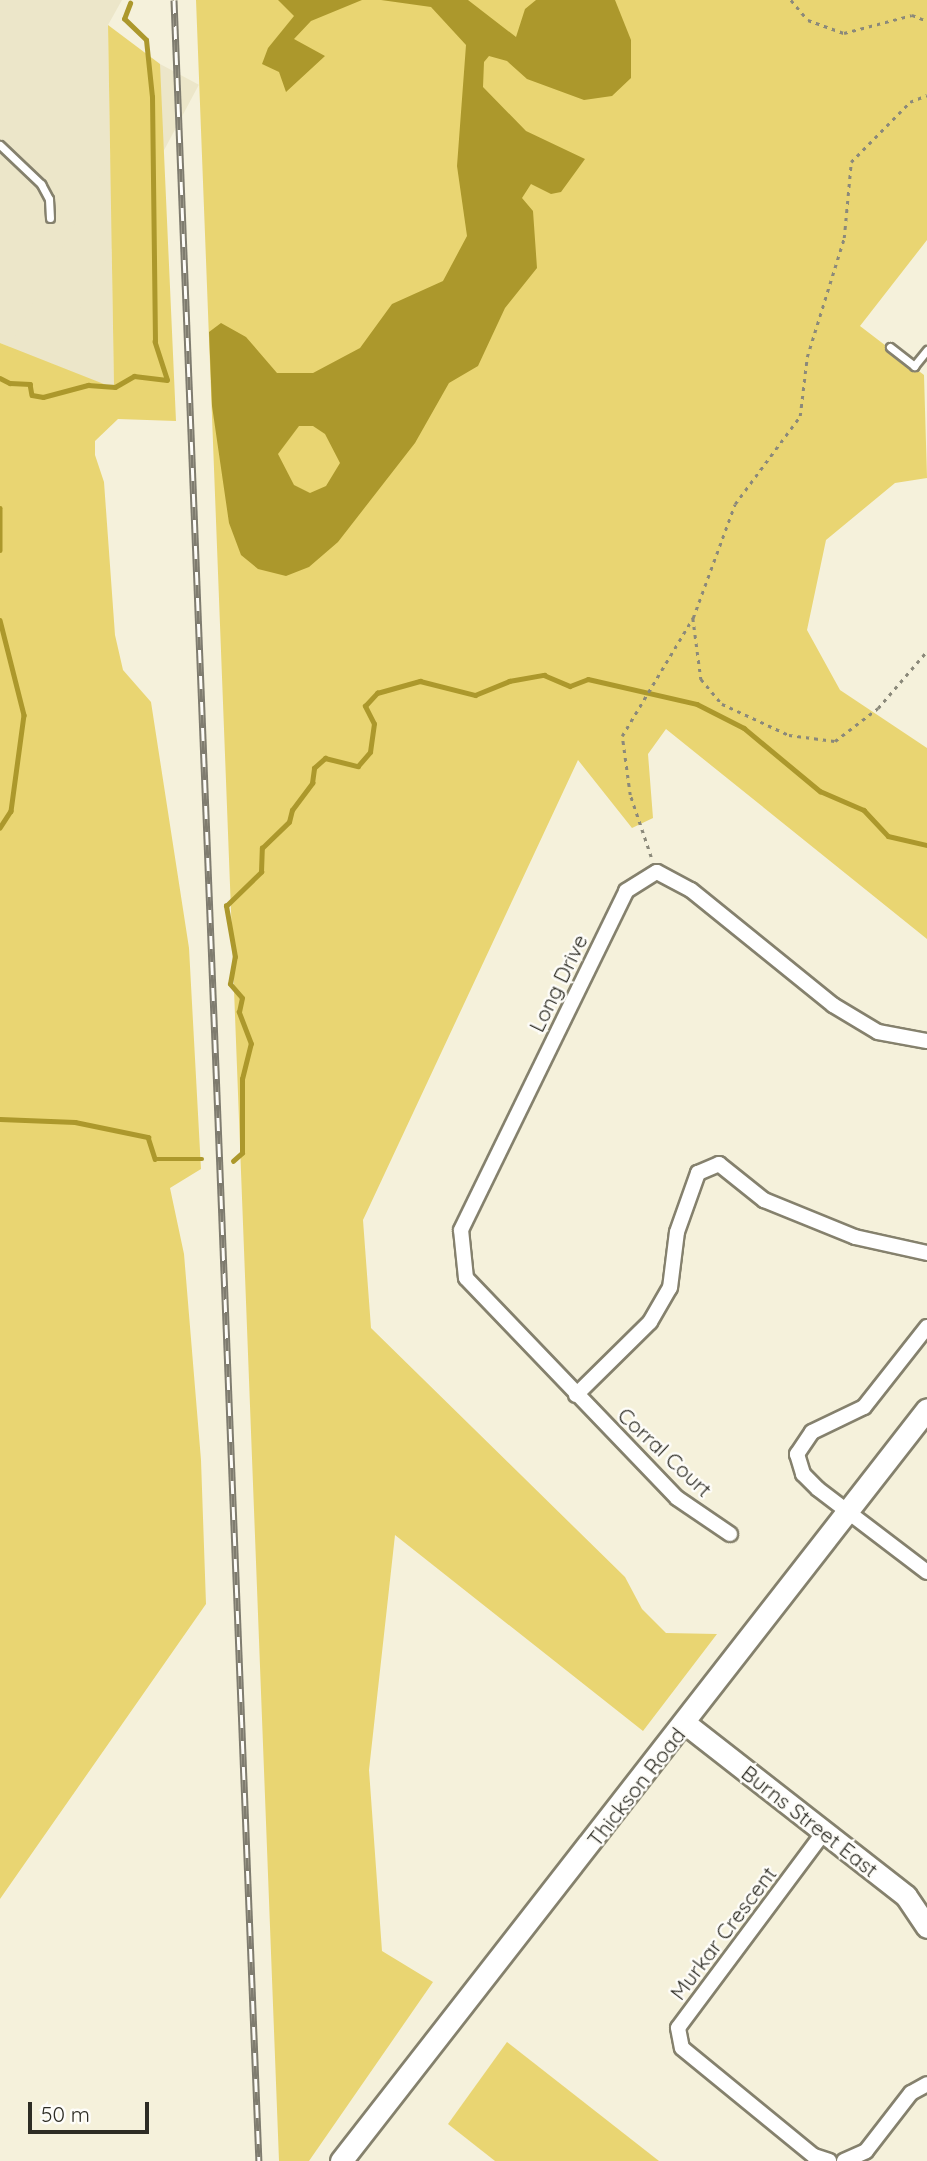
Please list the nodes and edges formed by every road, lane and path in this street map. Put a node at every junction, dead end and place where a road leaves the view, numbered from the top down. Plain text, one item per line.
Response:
1 (791, 0) edge
2 (927, 21) edge
3 (927, 95) edge
4 (0, 145) edge
5 (50, 218) dead end
6 (890, 347) dead end
7 (927, 350) edge
8 (693, 618) junction
9 (927, 651) edge
10 (657, 872) junction
11 (927, 1041) edge
12 (927, 1253) edge
13 (927, 1327) edge
14 (576, 1395) junction
15 (927, 1409) edge
16 (850, 1511) junction
17 (730, 1534) dead end
18 (927, 1572) edge
19 (686, 1724) junction
20 (824, 1832) junction
21 (927, 1927) edge
22 (927, 2084) edge
23 (341, 2161) edge
24 (829, 2161) edge
25 (844, 2161) edge

1 - 2 path
3 - 8 path
4 - 5 lane
6 - 7 lane
8 - 9 path
8 - 10 path
10 - 11 street
10 - 14 street, Long Drive
12 - 14 street
13 - 16 street
14 - 17 street, Corral Court
15 - 16 main road, Thickson Road
16 - 18 street
16 - 19 main road, Thickson Road
19 - 20 main road, Burns Street East
19 - 23 main road, Thickson Road
20 - 21 main road, Burns Street East
20 - 24 street, Murkar Crescent
22 - 25 street

